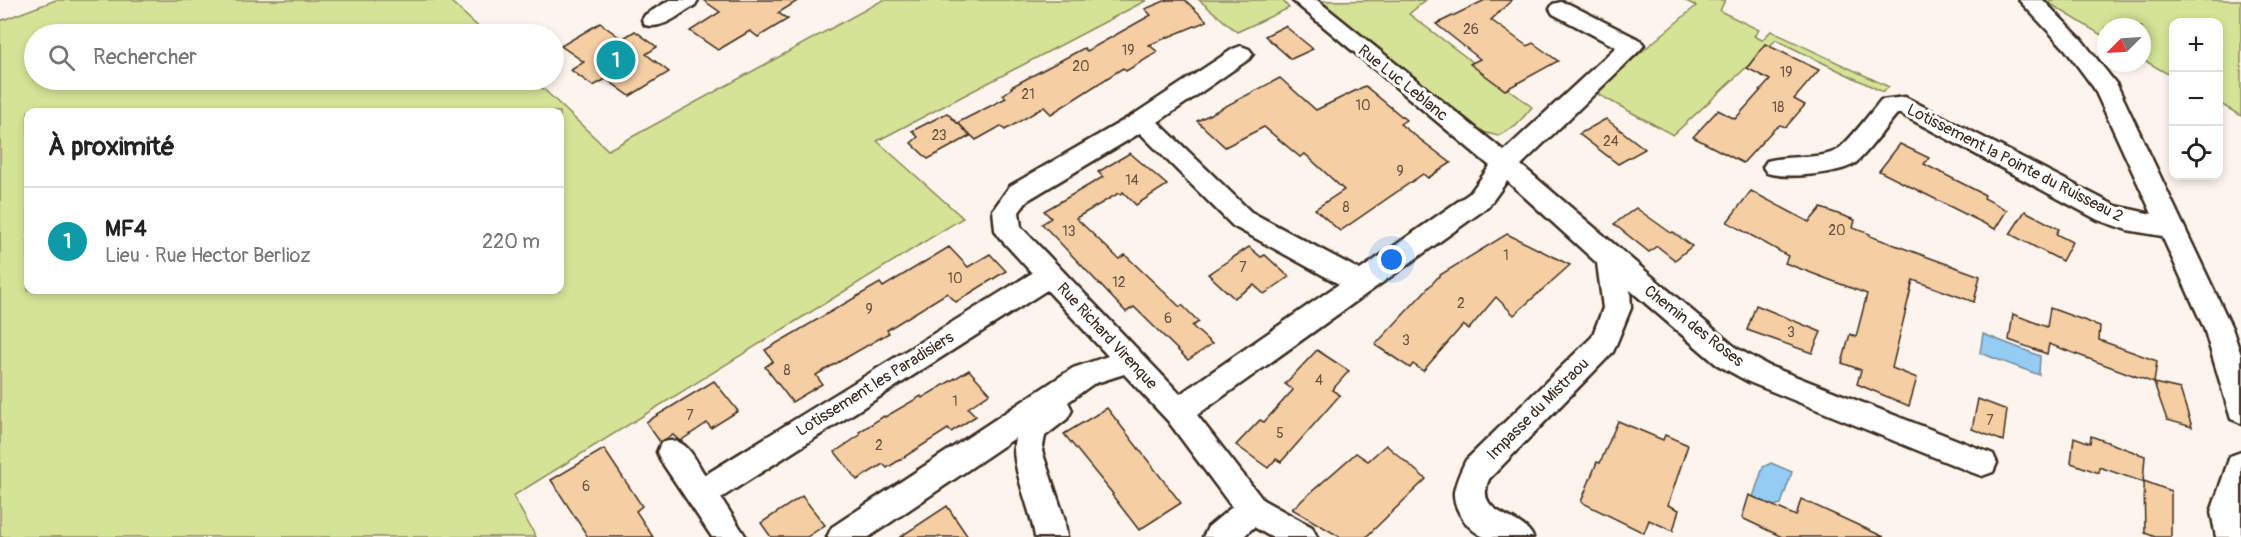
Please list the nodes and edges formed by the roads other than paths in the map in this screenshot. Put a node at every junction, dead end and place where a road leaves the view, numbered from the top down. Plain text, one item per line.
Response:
1 (687, 0) edge
2 (1302, 0) edge
3 (2030, 0) edge
4 (1561, 9) dead end
5 (653, 20) dead end
6 (1241, 54) dead end
7 (1142, 121) junction
8 (1505, 165) junction
9 (1776, 167) dead end
10 (2169, 226) junction
11 (1610, 258) junction
12 (1050, 275) junction
13 (1361, 283) junction
14 (1130, 360) junction
15 (2241, 410) edge
16 (1178, 412) junction
17 (672, 452) dead end
18 (1982, 463) dead end
19 (2241, 465) edge
20 (701, 494) junction
21 (1252, 510) junction
22 (730, 537) edge
23 (843, 537) edge
24 (1052, 537) edge
25 (1220, 537) edge
26 (1301, 537) edge
27 (1517, 537) edge
28 (2232, 537) edge

1 - 5 street
2 - 8 street, Rue Luc Leblanc
3 - 10 street
4 - 8 street
6 - 7 street, Rue Richard Virenque
7 - 12 street, Rue Richard Virenque
7 - 13 street
8 - 11 street, Chemin des Roses
8 - 13 street
9 - 10 street, Lotissement la Pointe du Ruisseau 2
10 - 15 street
11 - 18 street, Chemin des Roses
11 - 27 street, Impasse du Mistraou
12 - 14 street, Rue Richard Virenque
12 - 20 street, Lotissement les Paradisiers
13 - 16 street
14 - 16 street, Rue Richard Virenque
14 - 23 street
14 - 24 street
16 - 21 street, Rue Richard Virenque
17 - 20 street
19 - 28 street
20 - 22 street
21 - 25 street
21 - 26 street

